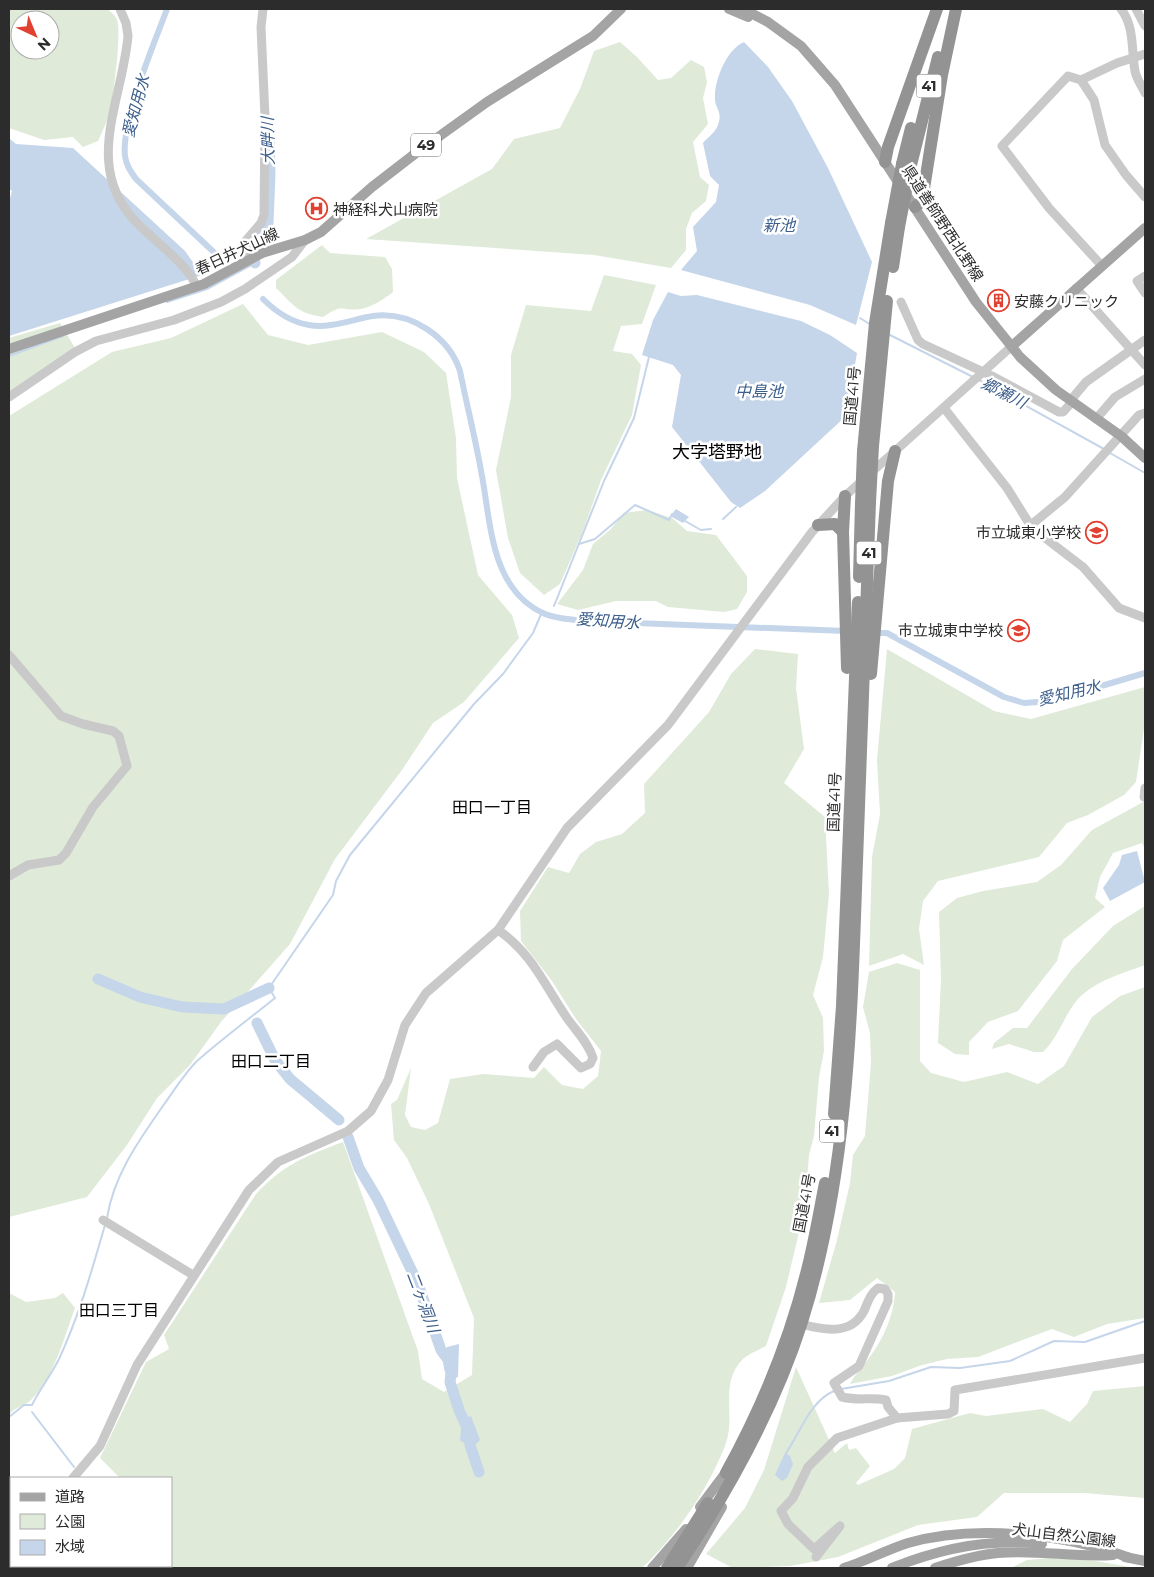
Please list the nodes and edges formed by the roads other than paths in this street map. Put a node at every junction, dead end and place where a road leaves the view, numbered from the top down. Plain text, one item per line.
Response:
1 (263, 9) edge
2 (621, 9) edge
3 (729, 9) edge
4 (743, 9) edge
5 (937, 9) edge
6 (943, 9) edge
7 (952, 9) edge
8 (956, 9) edge
9 (1120, 9) edge
10 (1136, 9) edge
11 (124, 10) edge
12 (1145, 26) edge
13 (801, 46) junction
14 (1145, 54) edge
15 (1134, 58) junction
16 (1081, 80) junction
17 (1145, 93) edge
18 (885, 162) junction
19 (906, 165) junction
20 (1145, 197) edge
21 (915, 207) junction
22 (1145, 228) edge
23 (305, 240) junction
24 (246, 260) junction
25 (1102, 266) junction
26 (1145, 276) edge
27 (196, 286) junction
28 (1076, 288) junction
29 (1145, 293) edge
30 (901, 302) dead end
31 (1145, 340) edge
32 (1012, 346) junction
33 (9, 349) edge
34 (1132, 349) junction
35 (1145, 365) edge
36 (985, 372) junction
37 (1145, 379) edge
38 (9, 397) edge
39 (1070, 402) junction
40 (944, 408) junction
41 (1145, 413) edge
42 (1096, 419) junction
43 (1121, 436) junction
44 (895, 451) junction
45 (1145, 458) edge
46 (874, 470) junction
47 (888, 482) junction
48 (845, 496) junction
49 (818, 525) junction
50 (1031, 525) junction
51 (843, 532) junction
52 (867, 604) junction
53 (1145, 618) edge
54 (9, 656) edge
55 (859, 658) junction
56 (857, 744) junction
57 (1145, 788) edge
58 (1144, 797) dead end
59 (9, 876) edge
60 (498, 930) junction
61 (533, 1067) dead end
62 (102, 1220) dead end
63 (193, 1275) junction
64 (801, 1324) junction
65 (1145, 1358) edge
66 (897, 1418) junction
67 (731, 1473) junction
68 (74, 1477) edge
69 (1113, 1555) junction
70 (816, 1556) dead end
71 (1130, 1558) junction
72 (1145, 1561) edge
73 (652, 1568) edge
74 (667, 1568) edge
75 (677, 1568) edge
76 (687, 1568) edge
77 (844, 1568) edge
78 (892, 1568) edge
79 (935, 1568) edge

1 - 24 street
2 - 23 main road, 春日井犬山線 / 49
3 - 13 main road, 県道善師野西北野線
4 - 13 main road, 県道善師野西北野線
5 - 18 highway
6 - 19 highway, 国道41号 / 41
7 - 19 highway, 国道41号 / 41
8 - 21 highway
9 - 15 street
10 - 12 street
11 - 27 street
13 - 18 main road, 県道善師野西北野線
14 - 15 street
15 - 16 street
15 - 17 street
16 - 20 street
16 - 25 street
18 - 21 main road, 県道善師野西北野線
19 - 52 highway, 国道41号 / 41, bridge
21 - 32 main road, 県道善師野西北野線
22 - 25 main road
23 - 24 main road, 春日井犬山線 / 49
23 - 38 street
24 - 27 main road, 春日井犬山線 / 49
25 - 28 main road
26 - 29 street
27 - 33 main road, 春日井犬山線 / 49
28 - 32 main road
28 - 34 street
30 - 36 street
31 - 34 street
32 - 36 street
32 - 39 main road, 県道善師野西北野線
34 - 35 street
34 - 39 street
36 - 39 street
36 - 40 street
37 - 42 street
39 - 42 main road, 県道善師野西北野線
40 - 44 street
40 - 50 street
41 - 43 street
42 - 43 main road, 県道善師野西北野線
43 - 45 main road, 県道善師野西北野線
43 - 50 street
44 - 46 street
44 - 47 highway
46 - 47 highway
46 - 48 street
47 - 52 highway
48 - 49 street
48 - 51 highway
49 - 51 highway
49 - 60 street
50 - 53 street
51 - 55 highway
52 - 55 highway, 国道41号 / 41
52 - 55 highway
54 - 59 street
55 - 56 highway, 国道41号 / 41
55 - 56 highway
56 - 64 highway, 国道41号 / 41
56 - 67 highway, 国道41号 / 41
57 - 58 street
60 - 61 street
60 - 63 street
62 - 63 street
63 - 68 street
64 - 66 street
64 - 67 highway, 国道41号 / 41
65 - 66 street
66 - 70 street
67 - 73 main road
67 - 74 highway, 国道41号 / 41
67 - 75 highway, 国道41号 / 41
67 - 76 main road
69 - 71 main road, 犬山自然公園線
69 - 78 main road, 犬山自然公園線
69 - 79 main road
71 - 72 main road, 犬山自然公園線
71 - 77 main road

